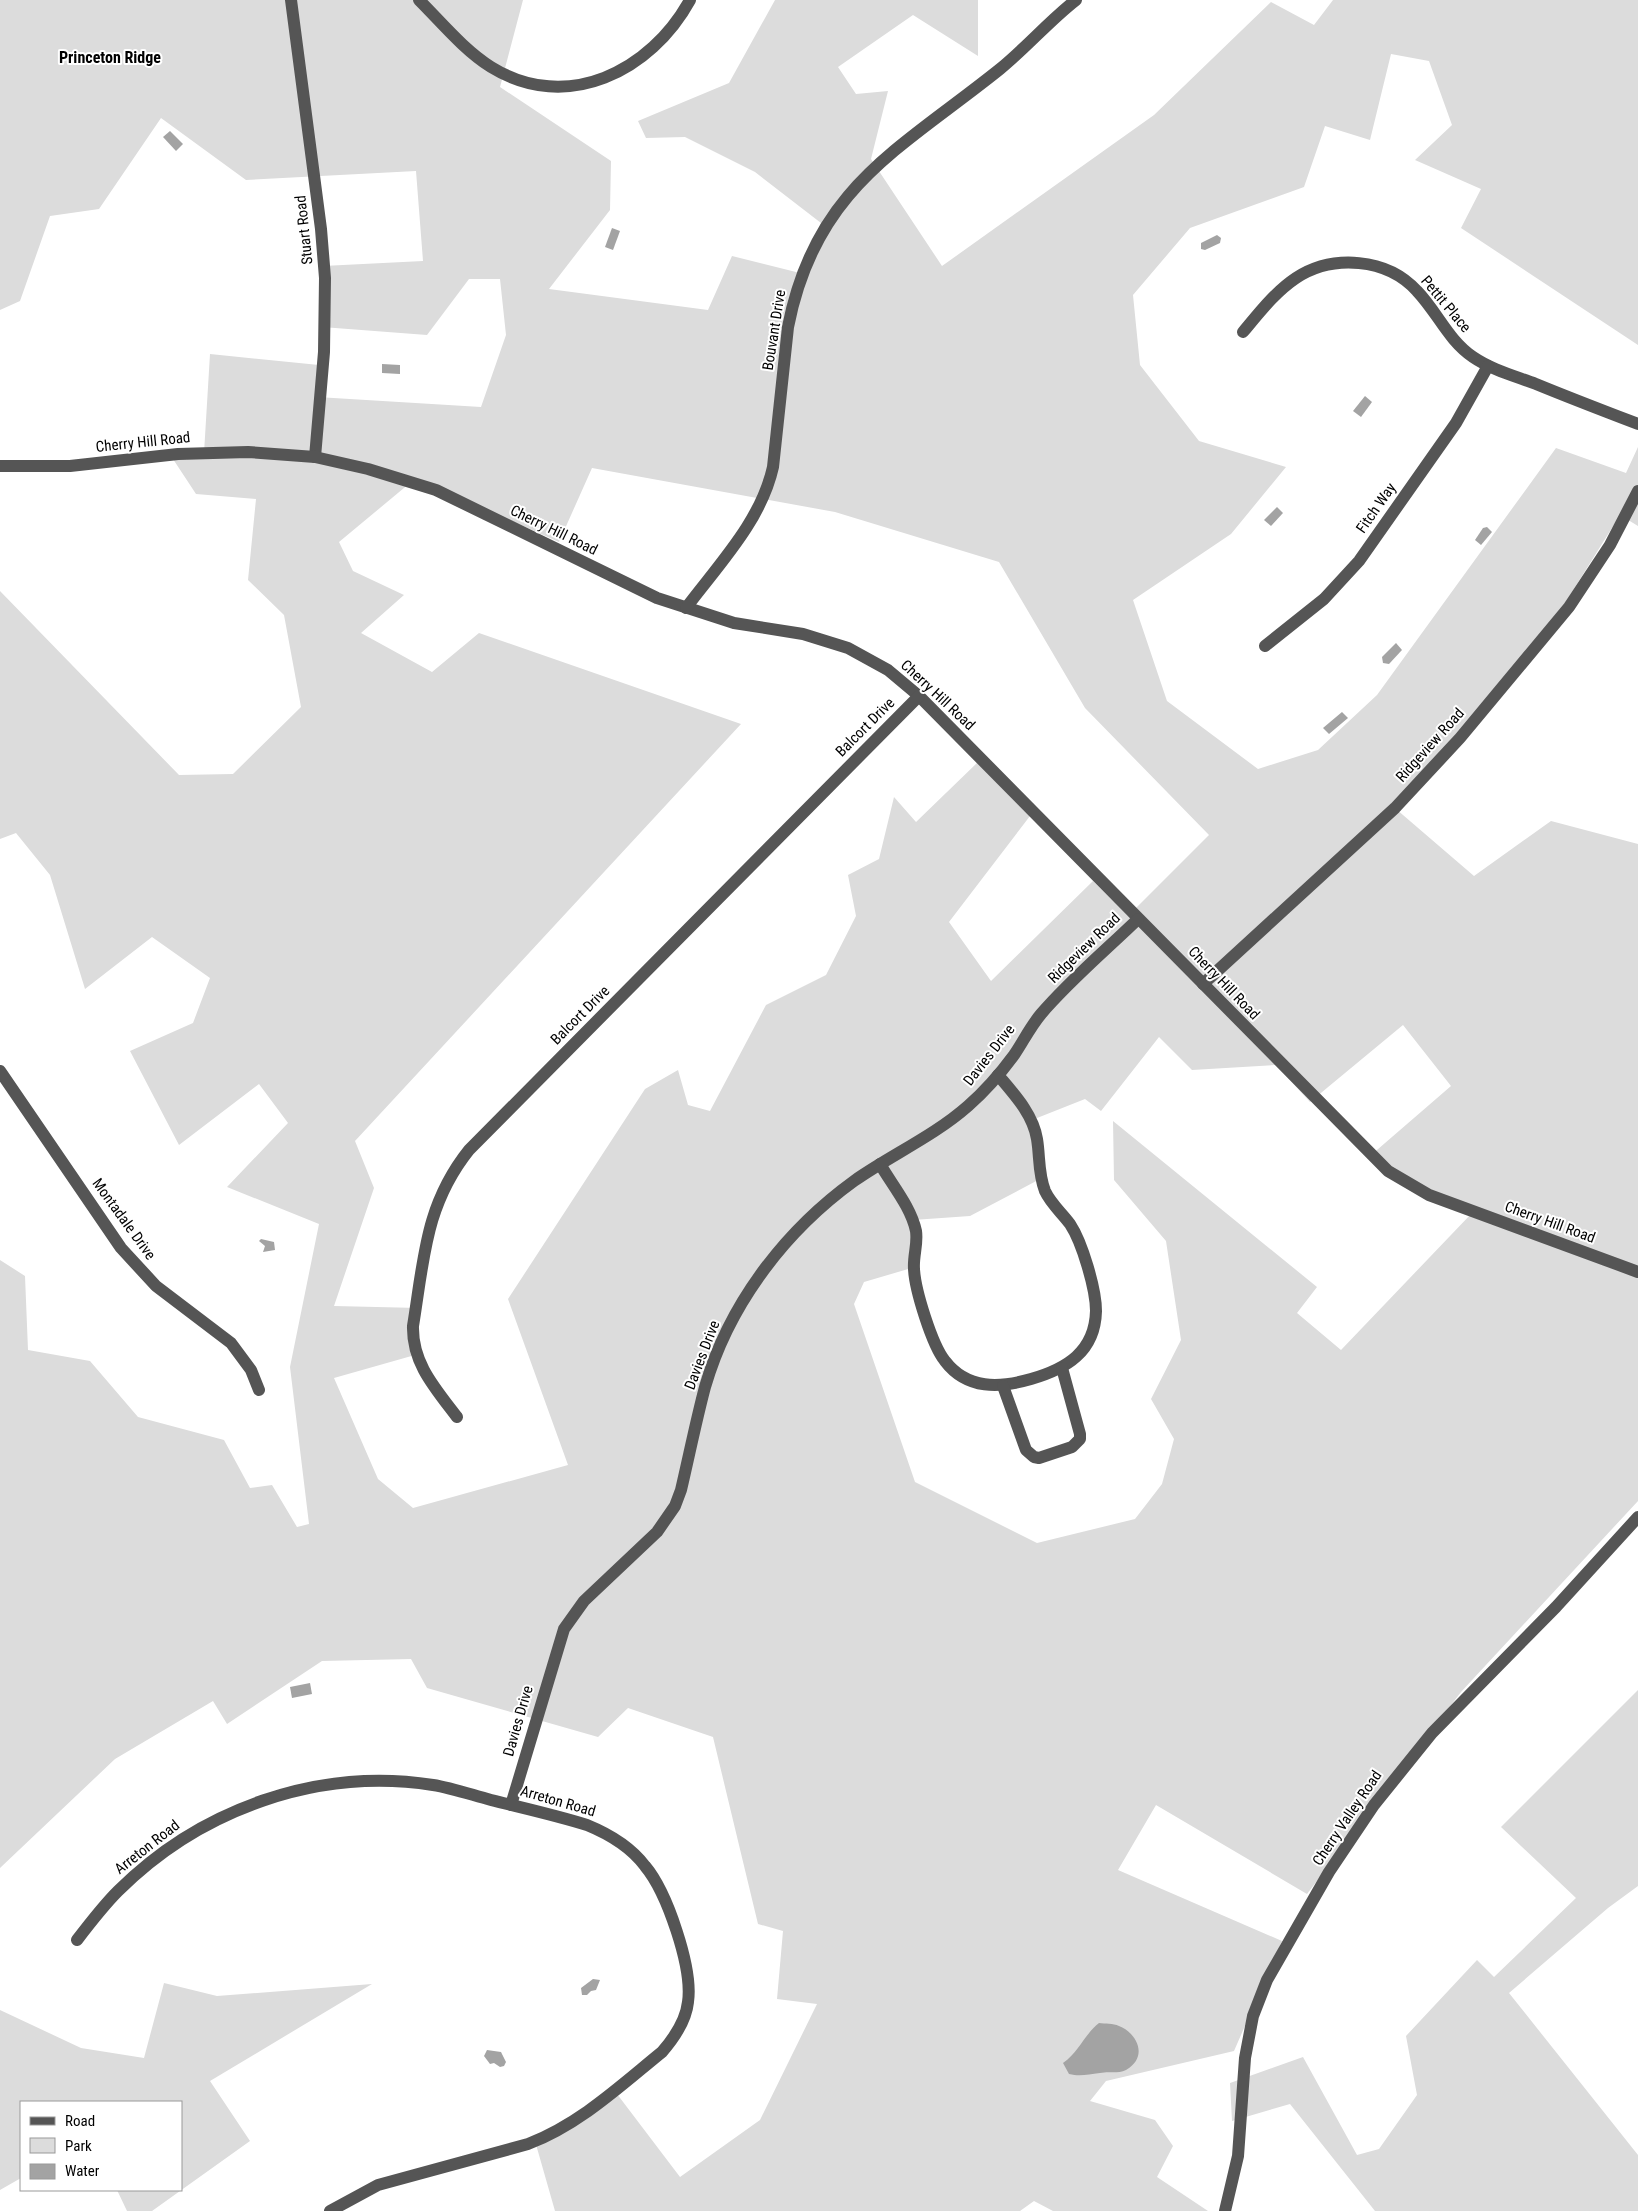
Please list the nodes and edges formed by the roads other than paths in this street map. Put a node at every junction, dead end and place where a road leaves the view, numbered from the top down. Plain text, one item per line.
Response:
1 (291, 0) edge
2 (419, 0) edge
3 (690, 0) edge
4 (1076, 0) edge
5 (1243, 332) dead end
6 (1488, 366) junction
7 (1638, 424) edge
8 (315, 457) junction
9 (0, 466) edge
10 (1638, 492) edge
11 (686, 608) junction
12 (1265, 646) dead end
13 (919, 696) junction
14 (1138, 919) junction
15 (1203, 984) junction
16 (1053, 1001) joint
17 (0, 1071) edge
18 (998, 1076) junction
19 (880, 1164) junction
20 (1638, 1272) edge
21 (1062, 1368) junction
22 (1002, 1386) junction
23 (259, 1390) dead end
24 (456, 1417) dead end
25 (1638, 1517) edge
26 (510, 1805) junction
27 (77, 1940) dead end
28 (330, 2211) edge
29 (1225, 2211) edge

1 - 8 street, Stuart Road
2 - 3 street
4 - 11 street, Bouvant Drive
5 - 6 street, Pettit Place
6 - 7 street, Pettit Place
6 - 12 street, Fitch Way
8 - 9 street, Cherry Hill Road
8 - 11 street, Cherry Hill Road
10 - 15 street, Ridgeview Road
11 - 13 street, Cherry Hill Road
13 - 14 street, Cherry Hill Road
13 - 24 street, Balcort Drive
14 - 15 street, Cherry Hill Road
14 - 16 street, Ridgeview Road
15 - 20 street, Cherry Hill Road
16 - 18 street, Davies Drive
17 - 23 street, Montadale Drive
18 - 19 street, Davies Drive
18 - 21 street
19 - 22 street
19 - 26 street, Davies Drive
21 - 22 street
21 - 22 street
25 - 29 street, Cherry Valley Road
26 - 27 street, Arreton Road
26 - 28 street, Arreton Road

